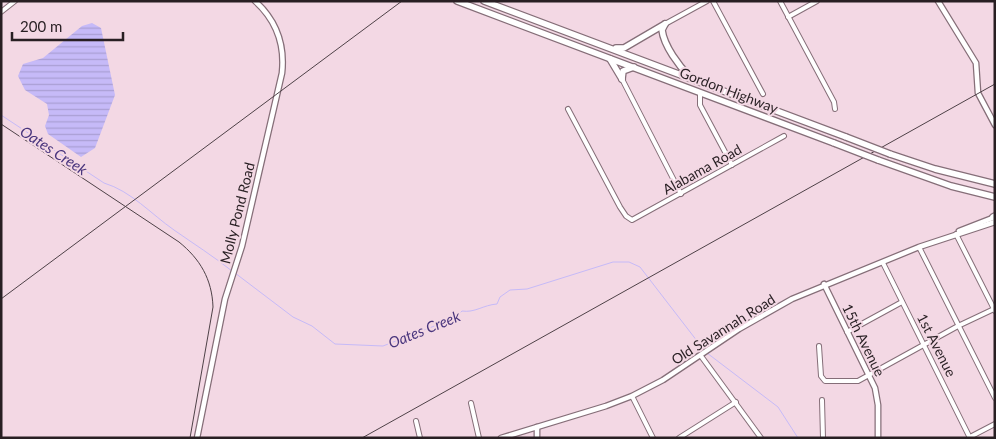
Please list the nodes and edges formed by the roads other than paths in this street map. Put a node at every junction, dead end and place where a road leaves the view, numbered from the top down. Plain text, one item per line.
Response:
1 (15, 1) edge
2 (256, 1) edge
3 (456, 1) edge
4 (484, 1) edge
5 (707, 1) edge
6 (713, 1) edge
7 (780, 1) edge
8 (816, 1) edge
9 (938, 1) edge
10 (1, 12) edge
11 (788, 17) junction
12 (665, 24) junction
13 (606, 47) junction
14 (610, 58) junction
15 (634, 67) junction
16 (622, 79) junction
17 (694, 80) junction
18 (700, 94) junction
19 (763, 94) dead end
20 (568, 109) dead end
21 (835, 109) dead end
22 (995, 125) edge
23 (784, 136) dead end
24 (732, 165) junction
25 (995, 183) edge
26 (681, 194) junction
27 (995, 198) edge
28 (994, 218) edge
29 (956, 234) junction
30 (919, 247) junction
31 (884, 263) junction
32 (824, 284) junction
33 (902, 302) junction
34 (994, 310) edge
35 (958, 326) junction
36 (847, 332) junction
37 (924, 345) junction
38 (819, 346) dead end
39 (705, 353) junction
40 (869, 374) junction
41 (632, 396) junction
42 (995, 398) edge
43 (822, 400) dead end
44 (736, 402) junction
45 (470, 403) dead end
46 (416, 421) dead end
47 (995, 424) edge
48 (536, 427) junction
49 (970, 437) edge
50 (197, 438) edge
51 (420, 438) edge
52 (479, 438) edge
53 (501, 438) edge
54 (537, 438) edge
55 (653, 438) edge
56 (679, 438) edge
57 (761, 438) edge
58 (823, 438) edge
59 (878, 438) edge

1 - 10 street
2 - 50 street, Molly Pond Road
3 - 14 highway, Gordon Highway
4 - 13 highway, Gordon Highway
5 - 12 street
6 - 19 street
7 - 11 street
8 - 11 street
9 - 22 street
11 - 21 street
12 - 13 highway
12 - 17 highway
13 - 17 highway, Gordon Highway
14 - 15 highway, Gordon Highway
14 - 16 highway
15 - 16 highway
15 - 18 highway, Gordon Highway
16 - 26 street
17 - 25 highway, Gordon Highway, bridge
18 - 24 street
18 - 27 highway, Gordon Highway, bridge
20 - 26 street, Alabama Road
23 - 24 street, Alabama Road
24 - 26 street, Alabama Road
28 - 29 street, Old Savannah Road
29 - 30 street, Old Savannah Road
29 - 34 street
30 - 31 street, Old Savannah Road
30 - 35 street
31 - 32 street, Old Savannah Road
31 - 33 street, 1st Avenue
32 - 36 street, 15th Avenue
32 - 39 street, Old Savannah Road
33 - 36 street
33 - 37 street, 1st Avenue
34 - 35 street
35 - 37 street
35 - 42 street
36 - 40 street, 15th Avenue
37 - 40 street
37 - 49 street, 1st Avenue
38 - 40 street
39 - 41 street, Old Savannah Road
39 - 44 street
40 - 59 street, 15th Avenue
41 - 48 street, Old Savannah Road
41 - 55 street
43 - 58 street
44 - 56 street
44 - 57 street
45 - 52 street
46 - 51 street
47 - 49 street
48 - 53 street, Old Savannah Road
48 - 54 street

